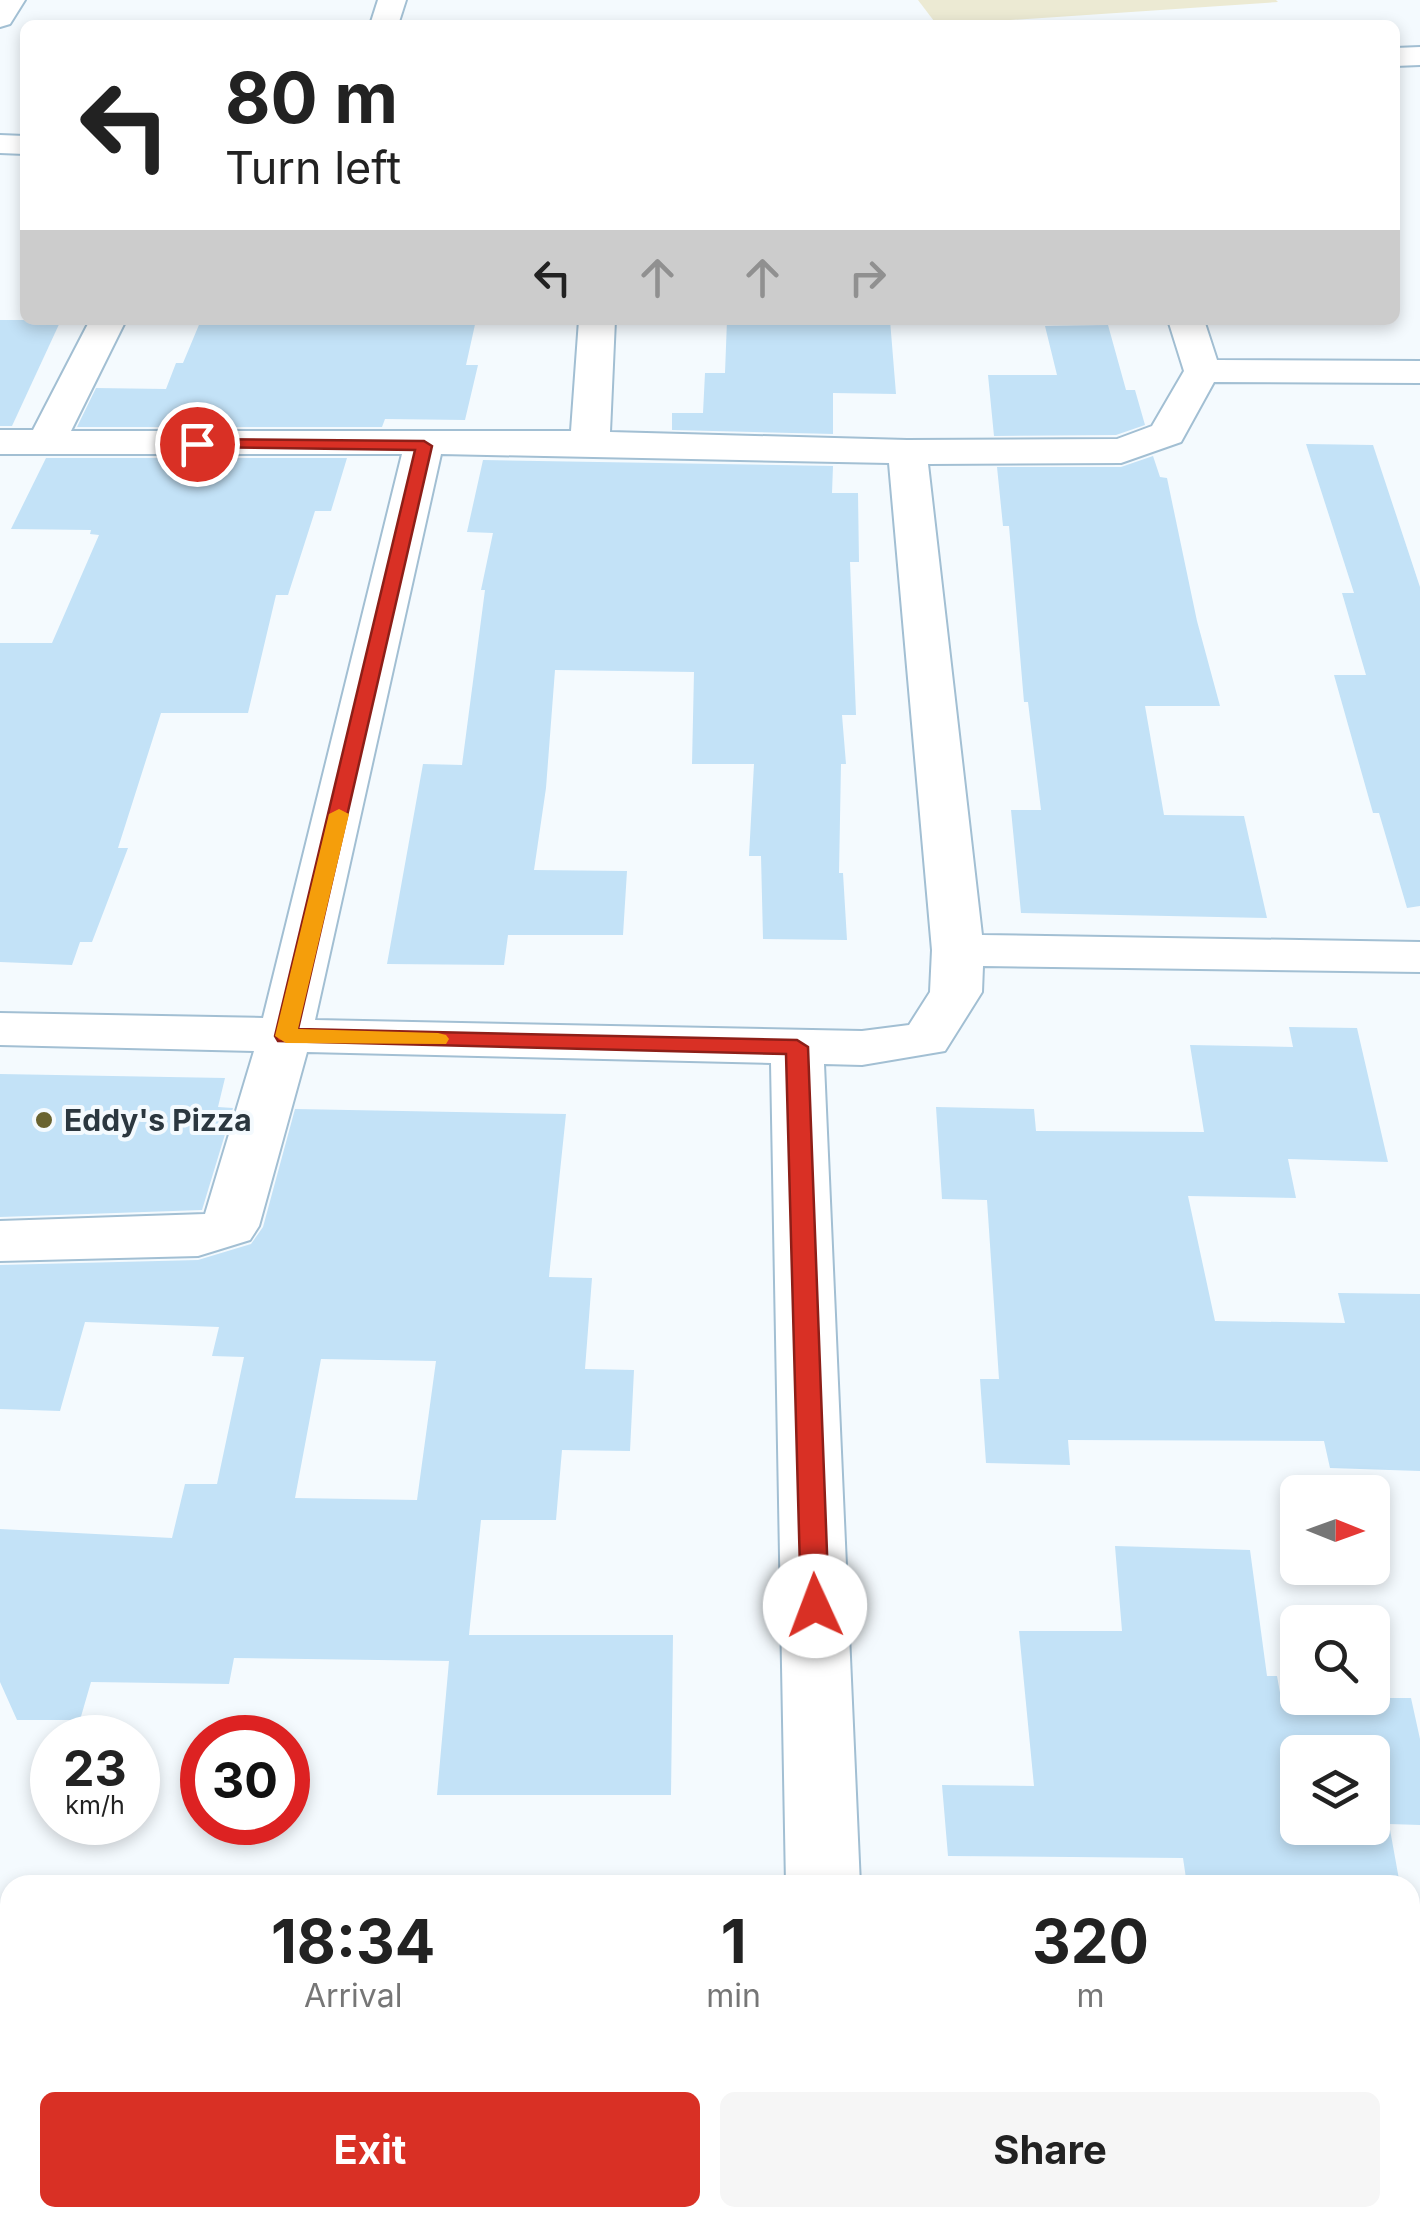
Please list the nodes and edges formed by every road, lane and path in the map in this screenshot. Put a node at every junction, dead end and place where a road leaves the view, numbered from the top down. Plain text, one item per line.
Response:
1 (11, 0) edge
2 (0, 18) edge
3 (105, 325) edge
4 (597, 325) edge
5 (1188, 325) edge
6 (1202, 371) junction
7 (1420, 372) edge
8 (0, 442) edge
9 (46, 442) junction
10 (590, 443) junction
11 (424, 446) junction
12 (907, 452) junction
13 (958, 950) junction
14 (1420, 958) edge
15 (0, 1029) edge
16 (286, 1036) junction
17 (797, 1047) junction
18 (0, 1242) edge
19 (824, 1875) edge

1 - 2 street
3 - 9 street
4 - 10 street
5 - 6 street
6 - 7 street
6 - 12 street
8 - 9 street
9 - 11 street
10 - 11 street
10 - 12 street
11 - 16 street
12 - 13 street
13 - 14 street
13 - 17 street
15 - 16 street
16 - 17 street
16 - 18 street
17 - 19 street

